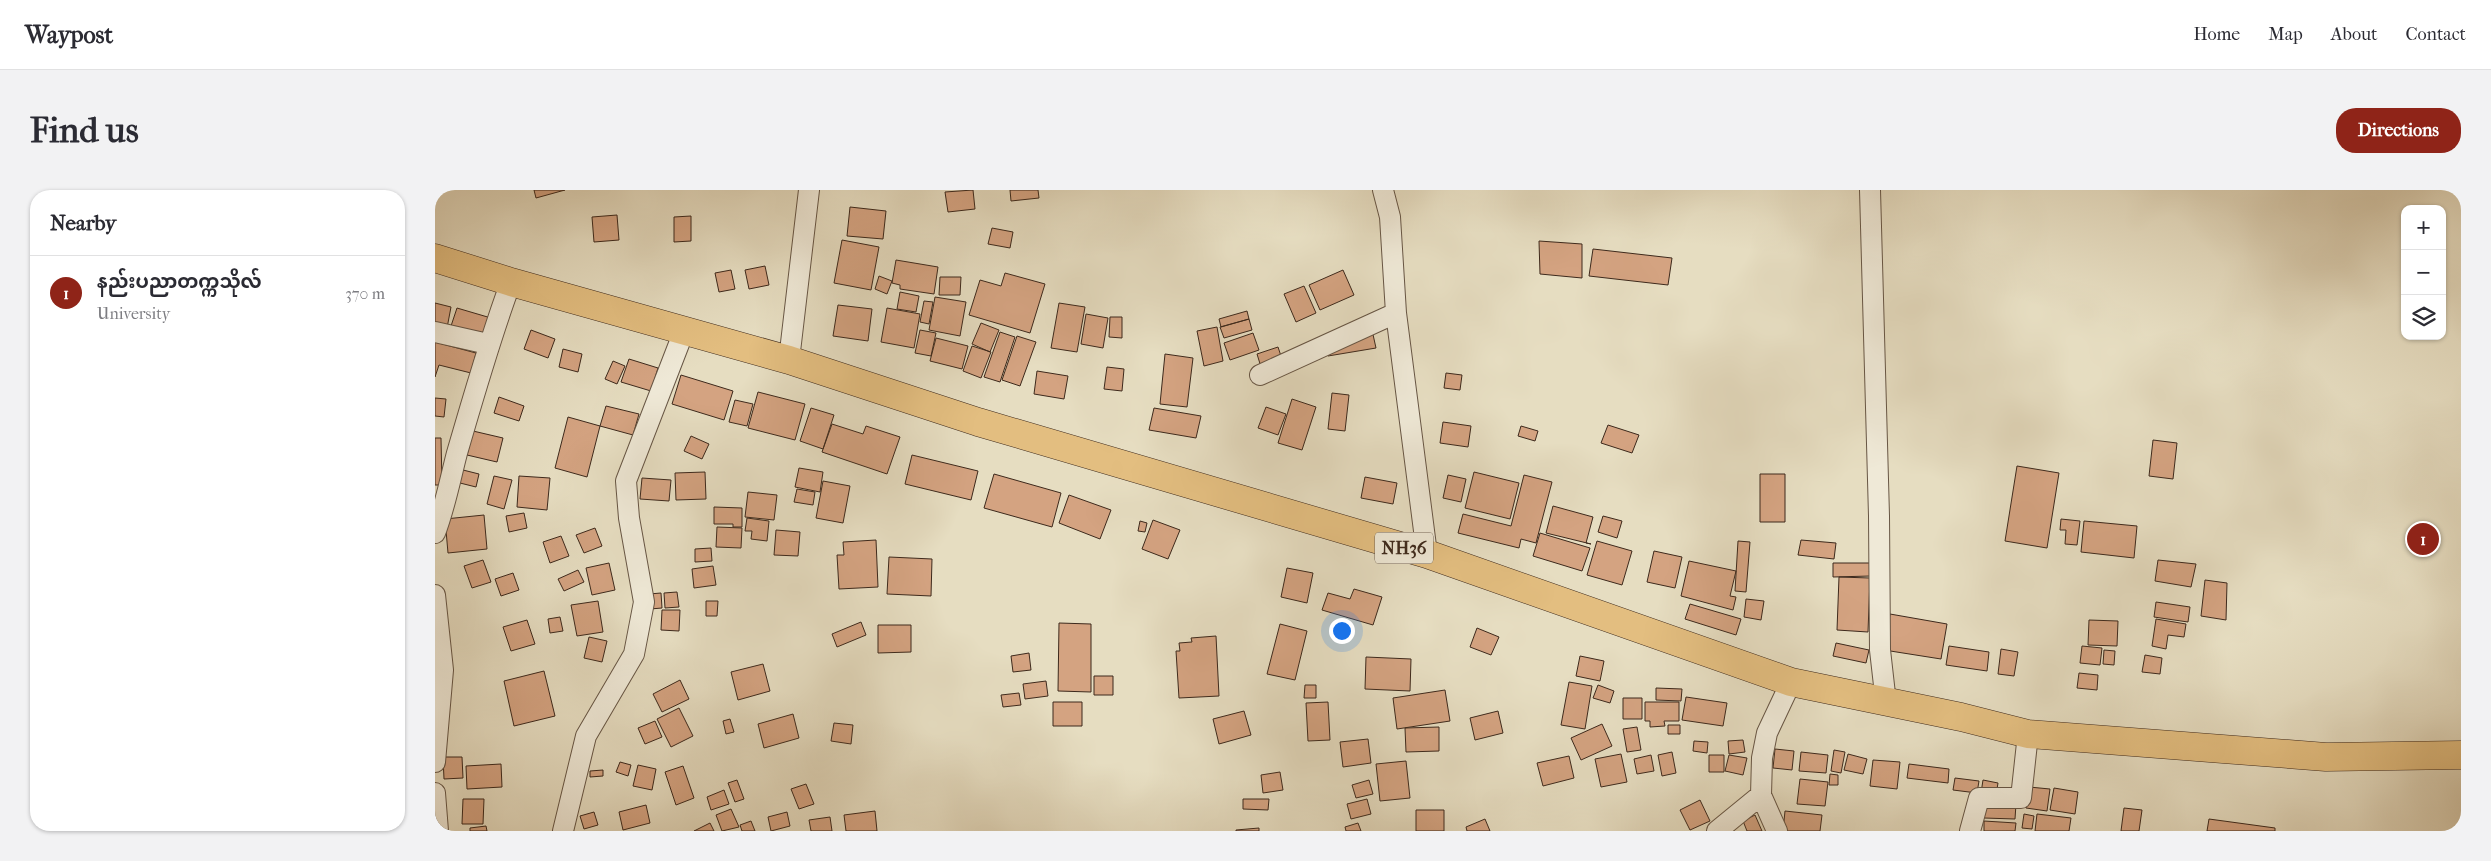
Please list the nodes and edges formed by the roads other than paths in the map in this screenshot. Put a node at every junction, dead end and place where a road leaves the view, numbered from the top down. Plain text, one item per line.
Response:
1 (809, 190) edge
2 (1383, 190) edge
3 (1870, 190) edge
4 (435, 258) edge
5 (511, 282) junction
6 (1396, 313) junction
7 (684, 331) junction
8 (435, 332) edge
9 (488, 344) junction
10 (789, 360) junction
11 (1260, 375) dead end
12 (435, 534) edge
13 (1427, 554) junction
14 (435, 602) edge
15 (1791, 682) junction
16 (1886, 703) junction
17 (2028, 734) junction
18 (2454, 755) edge
19 (435, 762) edge
20 (435, 793) edge
21 (1761, 795) junction
22 (438, 831) edge
23 (563, 831) edge
24 (1717, 831) edge
25 (1777, 831) edge
26 (1970, 831) edge

1 - 10 street
2 - 6 street
3 - 16 street
4 - 5 highway, NH36
5 - 7 highway, NH36
5 - 9 street
6 - 11 street
6 - 13 street
7 - 10 highway, NH36
7 - 23 street
8 - 9 street
9 - 12 street
10 - 13 highway, NH36
13 - 15 highway, NH36
14 - 19 street
15 - 16 highway, NH36
15 - 21 street
16 - 17 highway, NH36
17 - 18 highway, NH36
17 - 26 street
20 - 22 street
21 - 24 street
21 - 25 street

